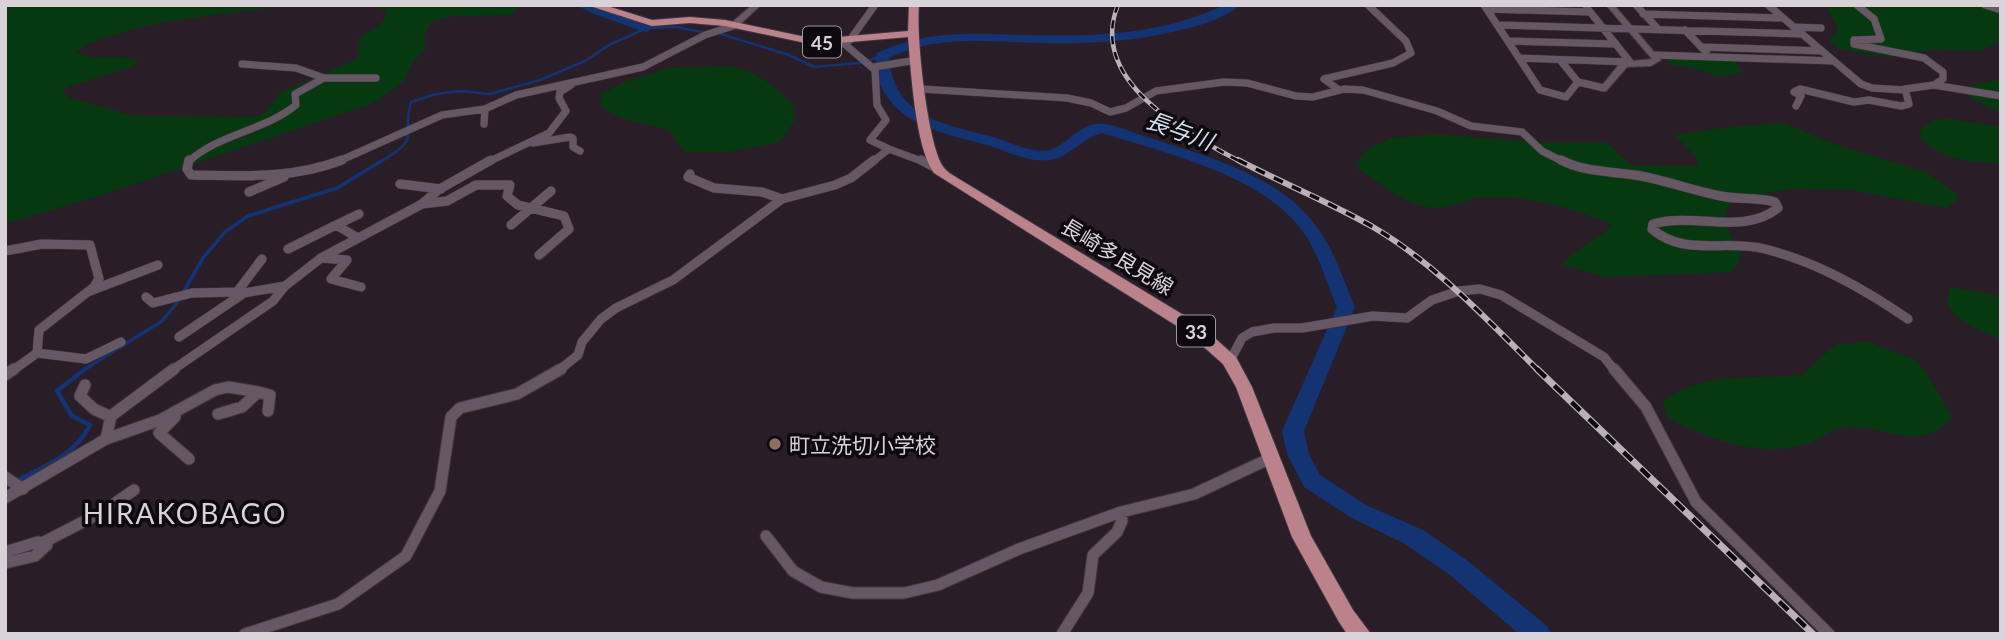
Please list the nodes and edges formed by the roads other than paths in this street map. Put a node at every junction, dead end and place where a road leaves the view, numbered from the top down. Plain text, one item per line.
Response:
1 (592, 5) edge
2 (757, 5) edge
3 (875, 5) edge
4 (914, 5) edge
5 (1368, 5) edge
6 (1584, 5) edge
7 (1610, 5) edge
8 (1636, 5) edge
9 (1768, 5) edge
10 (1857, 5) edge
11 (1985, 5) edge
12 (1486, 7) edge
13 (2001, 10) edge
14 (1590, 12) junction
15 (1643, 14) junction
16 (1783, 18) junction
17 (1498, 24) junction
18 (733, 26) junction
19 (1794, 27) junction
20 (1603, 28) junction
21 (1821, 28) dead end
22 (1631, 29) junction
23 (1658, 29) junction
24 (1685, 30) junction
25 (1802, 34) junction
26 (1881, 39) junction
27 (846, 41) junction
28 (1508, 41) junction
29 (1616, 44) junction
30 (914, 45) junction
31 (1702, 47) junction
32 (1822, 51) junction
33 (1902, 52) junction
34 (1655, 55) junction
35 (1712, 57) junction
36 (1519, 58) junction
37 (1560, 60) junction
38 (1834, 61) junction
39 (1630, 62) junction
40 (242, 64) dead end
41 (870, 64) junction
42 (324, 78) junction
43 (376, 78) dead end
44 (1578, 82) junction
45 (575, 83) junction
46 (1934, 85) junction
47 (1604, 88) joint
48 (921, 89) junction
49 (1339, 90) junction
50 (1905, 90) junction
51 (2001, 96) edge
52 (446, 102) dead end
53 (1796, 106) dead end
54 (485, 109) junction
55 (448, 113) junction
56 (484, 124) dead end
57 (529, 143) junction
58 (889, 149) junction
59 (580, 151) dead end
60 (937, 169) junction
61 (690, 174) dead end
62 (287, 175) junction
63 (400, 184) dead end
64 (441, 189) junction
65 (551, 191) dead end
66 (249, 192) dead end
67 (782, 200) junction
68 (422, 204) junction
69 (531, 208) junction
70 (359, 214) dead end
71 (511, 225) dead end
72 (336, 226) junction
73 (358, 238) junction
74 (288, 249) dead end
75 (5, 251) edge
76 (539, 255) dead end
77 (321, 258) junction
78 (262, 259) dead end
79 (158, 265) dead end
80 (285, 286) junction
81 (361, 287) dead end
82 (89, 291) junction
83 (241, 293) junction
84 (146, 297) dead end
85 (1908, 319) dead end
86 (179, 337) dead end
87 (121, 342) dead end
88 (37, 353) junction
89 (1230, 360) junction
90 (5, 375) edge
91 (85, 385) dead end
92 (258, 392) junction
93 (185, 406) junction
94 (268, 411) dead end
95 (218, 414) dead end
96 (111, 417) junction
97 (106, 439) junction
98 (1271, 458) junction
99 (189, 459) dead end
100 (14, 483) edge
101 (134, 490) dead end
102 (5, 498) edge
103 (1121, 512) junction
104 (766, 536) dead end
105 (44, 542) junction
106 (5, 552) edge
107 (5, 563) edge
108 (245, 634) edge
109 (1062, 634) edge
110 (1360, 634) edge
111 (1829, 634) edge

1 - 18 main road, 45
2 - 18 street
3 - 27 street
4 - 30 main road
5 - 49 street
6 - 14 street
7 - 22 street
8 - 15 street
9 - 16 street
10 - 26 street
11 - 13 street
12 - 14 street
12 - 17 street
14 - 20 street
15 - 16 street
15 - 23 street
16 - 19 street
17 - 20 street
17 - 28 street
18 - 27 main road, 45
18 - 45 street
19 - 21 street
19 - 25 street
20 - 22 street
20 - 29 street
22 - 23 street
22 - 34 street
23 - 24 street
24 - 25 street
24 - 31 street
25 - 32 street
26 - 33 street
26 - 33 street
27 - 30 main road, 45
27 - 41 street
28 - 29 street
28 - 36 street
29 - 39 street
30 - 41 street
30 - 48 main road
31 - 32 street
31 - 35 street
32 - 38 street
33 - 46 street
34 - 35 street
34 - 39 street
35 - 38 street
36 - 37 street
36 - 44 street
37 - 39 street
37 - 44 street
38 - 50 street
39 - 47 street
40 - 42 street
41 - 58 street
42 - 43 street
42 - 62 street
44 - 47 street
45 - 54 street
45 - 57 street
46 - 50 street
46 - 51 street
48 - 49 street
48 - 60 main road
49 - 85 street
50 - 53 street
52 - 55 street
54 - 55 street
54 - 56 street
55 - 62 street
57 - 59 street
57 - 64 street
58 - 60 street
58 - 67 street
60 - 89 main road, 長崎多良見線 / 33
61 - 67 street
62 - 66 street
63 - 64 street
64 - 68 street
65 - 69 street
67 - 108 street
68 - 69 street
68 - 73 street
69 - 71 street
69 - 76 street
70 - 72 street
72 - 73 street
72 - 74 street
73 - 77 street
75 - 82 street
77 - 80 street
77 - 81 street
78 - 83 street
79 - 82 street
80 - 83 street
80 - 96 street
82 - 88 street
83 - 84 street
83 - 86 street
87 - 88 street
88 - 90 street
89 - 98 main road, 長崎多良見線 / 33
89 - 111 street
91 - 96 street
92 - 93 street
92 - 94 street
92 - 95 street
93 - 97 street
93 - 99 street
96 - 97 street
97 - 100 street
98 - 103 street
98 - 110 main road, 長崎多良見線 / 33
100 - 102 street
101 - 105 street
103 - 104 street
103 - 109 street
105 - 106 street
105 - 107 street

